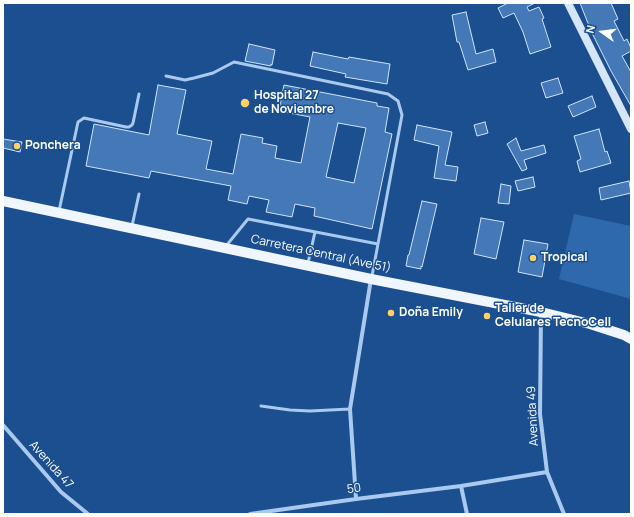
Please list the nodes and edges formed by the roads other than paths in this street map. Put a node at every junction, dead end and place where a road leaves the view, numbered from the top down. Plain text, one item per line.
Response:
1 (568, 3) edge
2 (166, 76) dead end
3 (139, 94) dead end
4 (631, 129) edge
5 (139, 194) dead end
6 (3, 201) edge
7 (59, 213) junction
8 (132, 228) junction
9 (315, 232) junction
10 (378, 244) junction
11 (225, 248) junction
12 (308, 265) junction
13 (372, 279) junction
14 (541, 312) junction
15 (629, 336) edge
16 (261, 406) dead end
17 (350, 409) junction
18 (3, 425) edge
19 (546, 472) junction
20 (461, 486) junction
21 (356, 499) junction
22 (88, 514) edge
23 (250, 514) edge
24 (467, 514) edge
25 (564, 514) edge

1 - 4 street
2 - 10 lane
3 - 7 lane
5 - 8 lane
6 - 7 main road, Carretera Central (Ave 51)
7 - 8 main road, Carretera Central (Ave 51)
8 - 11 main road, Carretera Central (Ave 51)
9 - 10 lane
9 - 11 lane
9 - 12 lane
10 - 13 lane
11 - 12 main road, Carretera Central (Ave 51)
12 - 13 main road, Carretera Central (Ave 51)
13 - 14 main road, Carretera Central (Ave 51)
13 - 17 street
14 - 15 main road, Carretera Central (Ave 51)
14 - 19 street, Avenida 49
16 - 17 lane
17 - 21 street
18 - 22 street, Avenida 47
19 - 20 street, 50
19 - 25 street, Avenida 49
20 - 21 street, 50
20 - 24 street
21 - 23 street, 50

